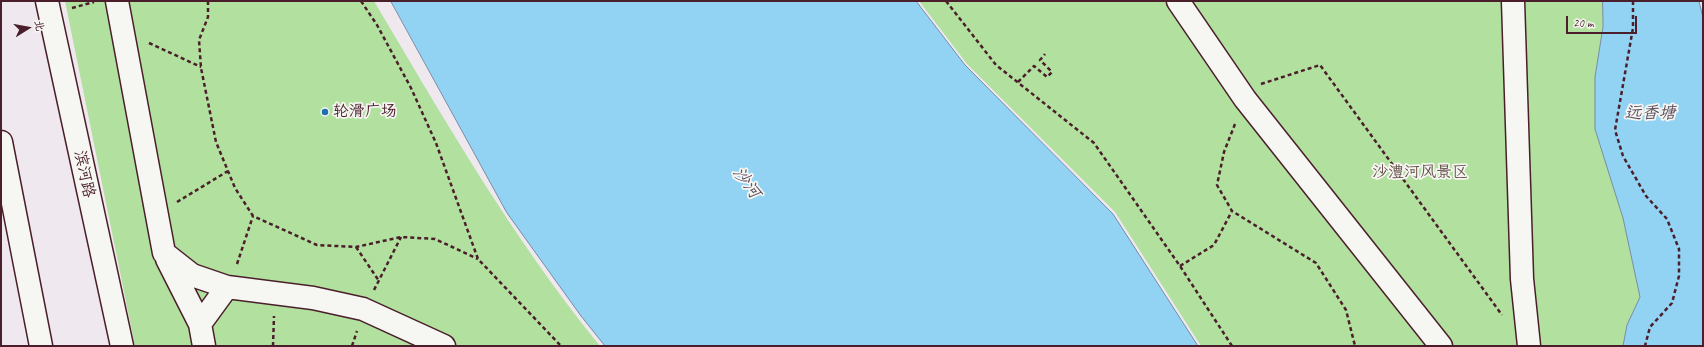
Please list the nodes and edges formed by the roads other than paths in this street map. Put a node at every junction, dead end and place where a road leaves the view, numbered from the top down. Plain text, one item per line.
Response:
1 (47, 1) edge
2 (117, 1) edge
3 (1178, 1) edge
4 (1513, 1) edge
5 (1, 142) edge
6 (164, 253) junction
7 (227, 287) junction
8 (200, 324) junction
9 (41, 346) edge
10 (122, 346) edge
11 (204, 346) edge
12 (444, 346) edge
13 (1441, 346) edge
14 (1529, 346) edge

1 - 10 street, 滨河路
2 - 6 street
3 - 13 street
4 - 14 street
5 - 9 street
6 - 7 street
6 - 8 street
7 - 8 street
7 - 12 street
8 - 11 street

